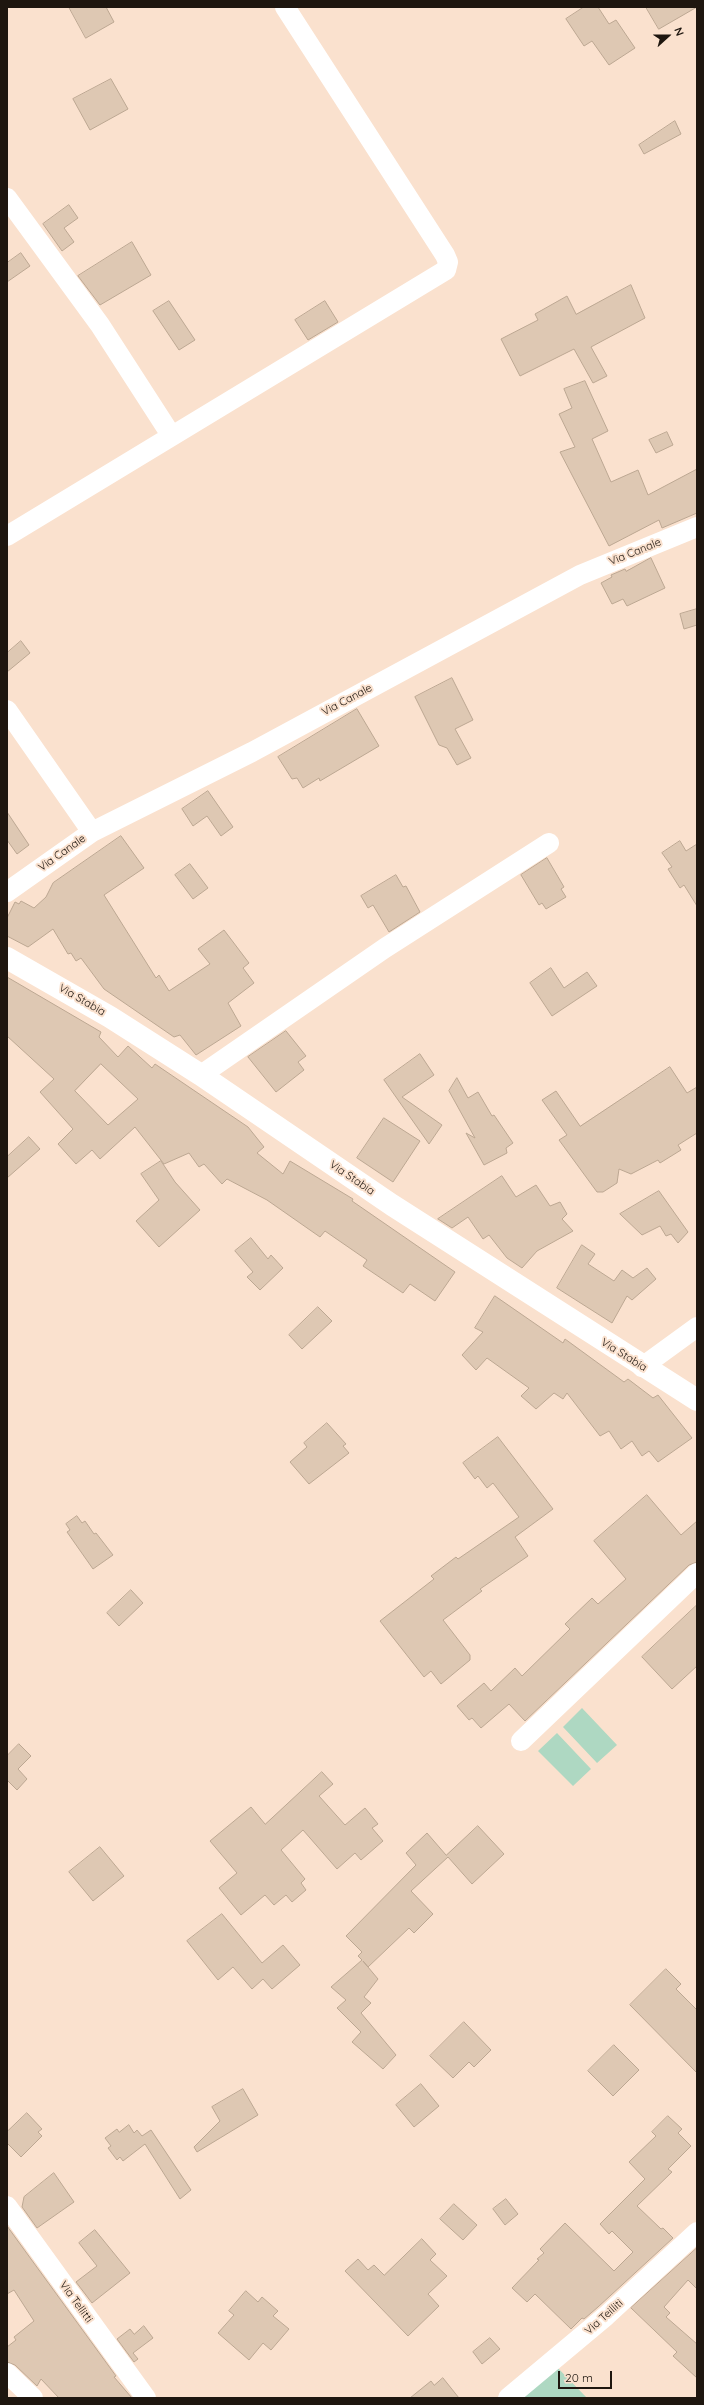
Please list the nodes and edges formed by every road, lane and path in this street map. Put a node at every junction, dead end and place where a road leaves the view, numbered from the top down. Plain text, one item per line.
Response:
1 (285, 7) edge
2 (7, 198) edge
3 (171, 435) junction
4 (697, 527) edge
5 (7, 536) edge
6 (7, 710) edge
7 (92, 832) junction
8 (549, 843) dead end
9 (7, 892) edge
10 (7, 958) edge
11 (201, 1075) junction
12 (697, 1327) edge
13 (642, 1367) junction
14 (697, 1400) edge
15 (697, 1573) edge
16 (521, 1741) dead end
17 (7, 2206) edge
18 (697, 2232) edge
19 (7, 2373) edge
20 (33, 2398) edge
21 (146, 2398) edge
22 (508, 2398) edge

1 - 3 street
2 - 3 street
3 - 5 street
4 - 7 street, Via Canale
6 - 7 street
7 - 9 street, Via Canale
8 - 11 street
10 - 11 main road, Via Stabia
11 - 13 main road, Via Stabia
12 - 13 street
13 - 14 main road, Via Stabia
15 - 16 street
17 - 21 street, Via Tellitti
18 - 22 street, Via Teilliti
19 - 20 street

